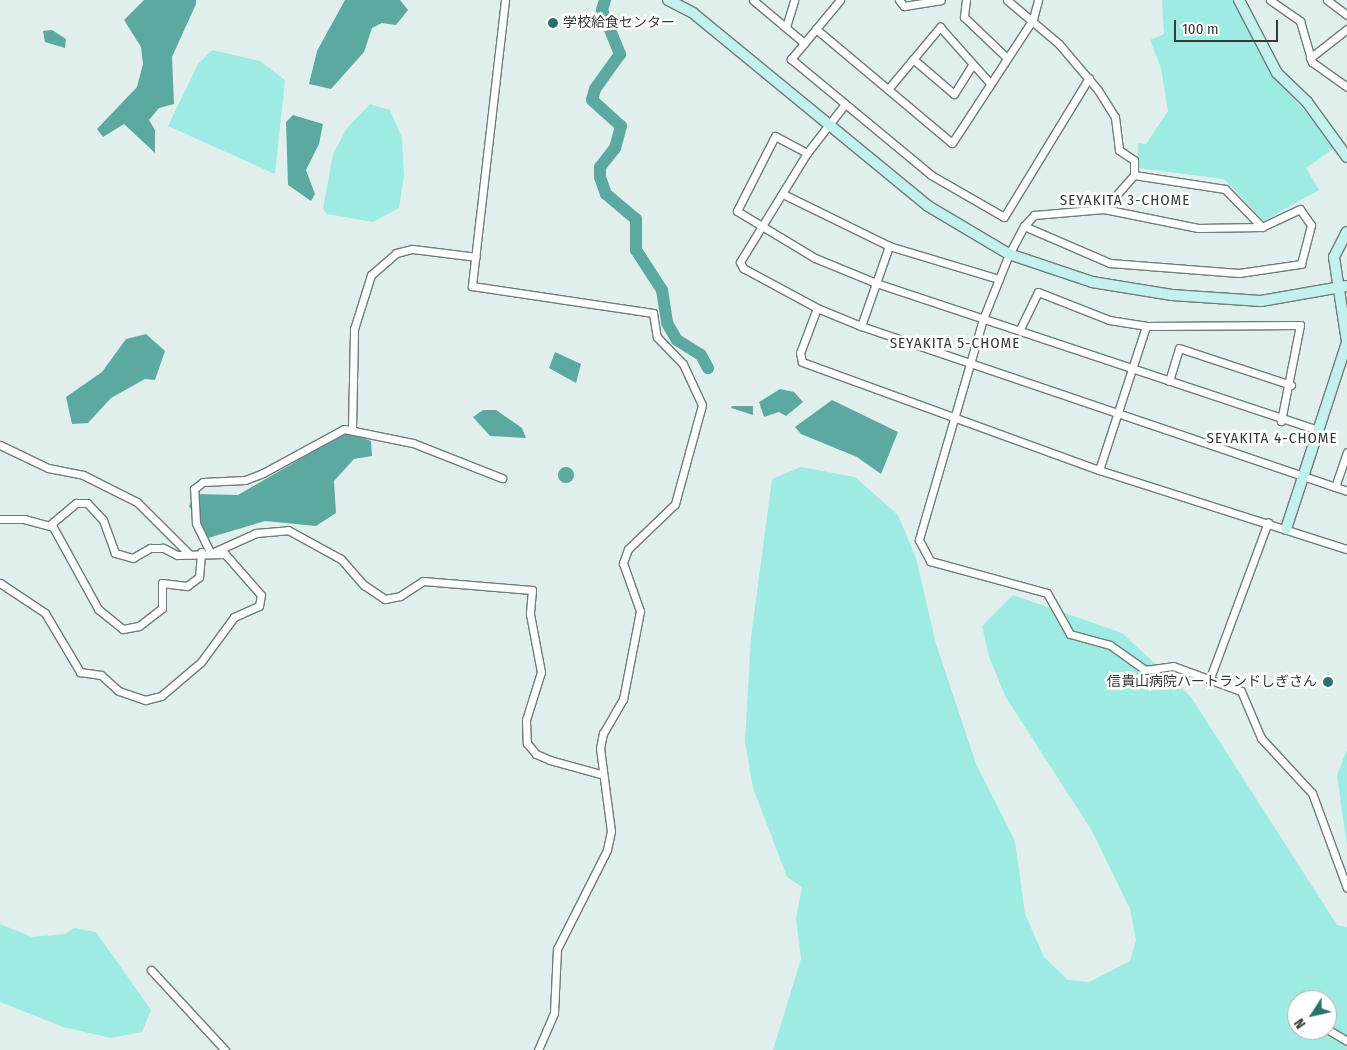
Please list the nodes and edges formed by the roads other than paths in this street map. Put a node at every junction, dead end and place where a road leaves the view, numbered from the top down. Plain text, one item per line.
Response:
1 (505, 0) edge
2 (668, 0) edge
3 (753, 0) edge
4 (794, 0) edge
5 (840, 0) edge
6 (899, 0) edge
7 (942, 0) edge
8 (966, 0) edge
9 (1007, 0) edge
10 (1038, 0) edge
11 (1239, 0) edge
12 (1270, 0) edge
13 (1328, 0) edge
14 (1347, 15) edge
15 (1033, 19) junction
16 (786, 27) junction
17 (816, 29) junction
18 (1347, 29) edge
19 (804, 43) junction
20 (1006, 58) junction
21 (1310, 58) junction
22 (913, 59) junction
23 (972, 65) junction
24 (1089, 78) junction
25 (989, 82) junction
26 (1347, 87) edge
27 (889, 88) junction
28 (845, 104) junction
29 (828, 124) junction
30 (807, 153) junction
31 (1347, 157) edge
32 (1134, 175) junction
33 (783, 194) junction
34 (1104, 209) junction
35 (1024, 226) junction
36 (1262, 227) junction
37 (760, 228) junction
38 (1347, 232) edge
39 (889, 246) junction
40 (1009, 254) junction
41 (476, 257) junction
42 (999, 279) junction
43 (876, 283) junction
44 (1344, 287) edge
45 (817, 308) junction
46 (983, 319) junction
47 (861, 326) junction
48 (1146, 326) junction
49 (1020, 329) junction
50 (970, 362) junction
51 (1130, 370) junction
52 (1169, 381) junction
53 (1291, 385) junction
54 (1116, 412) junction
55 (954, 414) junction
56 (1281, 421) junction
57 (352, 428) junction
58 (1318, 430) junction
59 (0, 445) edge
60 (1347, 452) edge
61 (1099, 470) junction
62 (1303, 477) junction
63 (502, 478) dead end
64 (1335, 487) junction
65 (1347, 491) edge
66 (0, 519) edge
67 (1268, 522) junction
68 (49, 526) junction
69 (1286, 529) junction
70 (1347, 549) edge
71 (213, 551) junction
72 (201, 552) junction
73 (189, 554) junction
74 (0, 583) edge
75 (1210, 678) junction
76 (601, 774) junction
77 (1347, 888) edge
78 (151, 970) dead end
79 (225, 1050) edge
80 (538, 1050) edge

1 - 41 street
2 - 29 street
3 - 16 street
4 - 16 street
5 - 17 street
6 - 7 street
8 - 20 street
9 - 15 street
10 - 15 street
11 - 31 street
12 - 21 street
13 - 14 street
15 - 20 street
15 - 24 street
16 - 19 street
17 - 19 street
17 - 27 street
18 - 21 street
19 - 28 street
20 - 25 street
21 - 26 street
22 - 23 street
22 - 23 street
22 - 27 street
23 - 25 street
24 - 28 street
24 - 32 street
25 - 27 street
28 - 29 street
29 - 30 street
29 - 40 street
30 - 33 street
30 - 37 street
32 - 34 street
32 - 36 street
33 - 37 street
33 - 39 street
34 - 35 street
34 - 36 street
35 - 36 street
35 - 40 street
37 - 43 street
37 - 45 street
38 - 44 street
39 - 42 street
39 - 43 street
40 - 42 street
40 - 44 street
41 - 57 street
41 - 76 street
42 - 46 street
43 - 46 street
43 - 47 street
44 - 58 street
45 - 47 street
45 - 55 street
46 - 49 street
46 - 50 street
47 - 50 street
48 - 49 street
48 - 51 street
48 - 53 street
49 - 51 street
50 - 54 street
50 - 55 street
51 - 52 street
51 - 54 street
52 - 53 street
52 - 56 street
53 - 56 street
54 - 61 street
54 - 62 street
55 - 61 street
55 - 75 street
56 - 58 street
57 - 63 street
57 - 71 street
58 - 62 street
59 - 73 street
60 - 64 street
61 - 67 street
62 - 64 street
62 - 69 street
64 - 65 street
66 - 68 street
67 - 69 street
67 - 75 street
68 - 72 street
68 - 73 street
69 - 70 street
71 - 72 street
71 - 74 street
71 - 76 street
72 - 73 street
75 - 77 street
76 - 80 street
78 - 79 street

